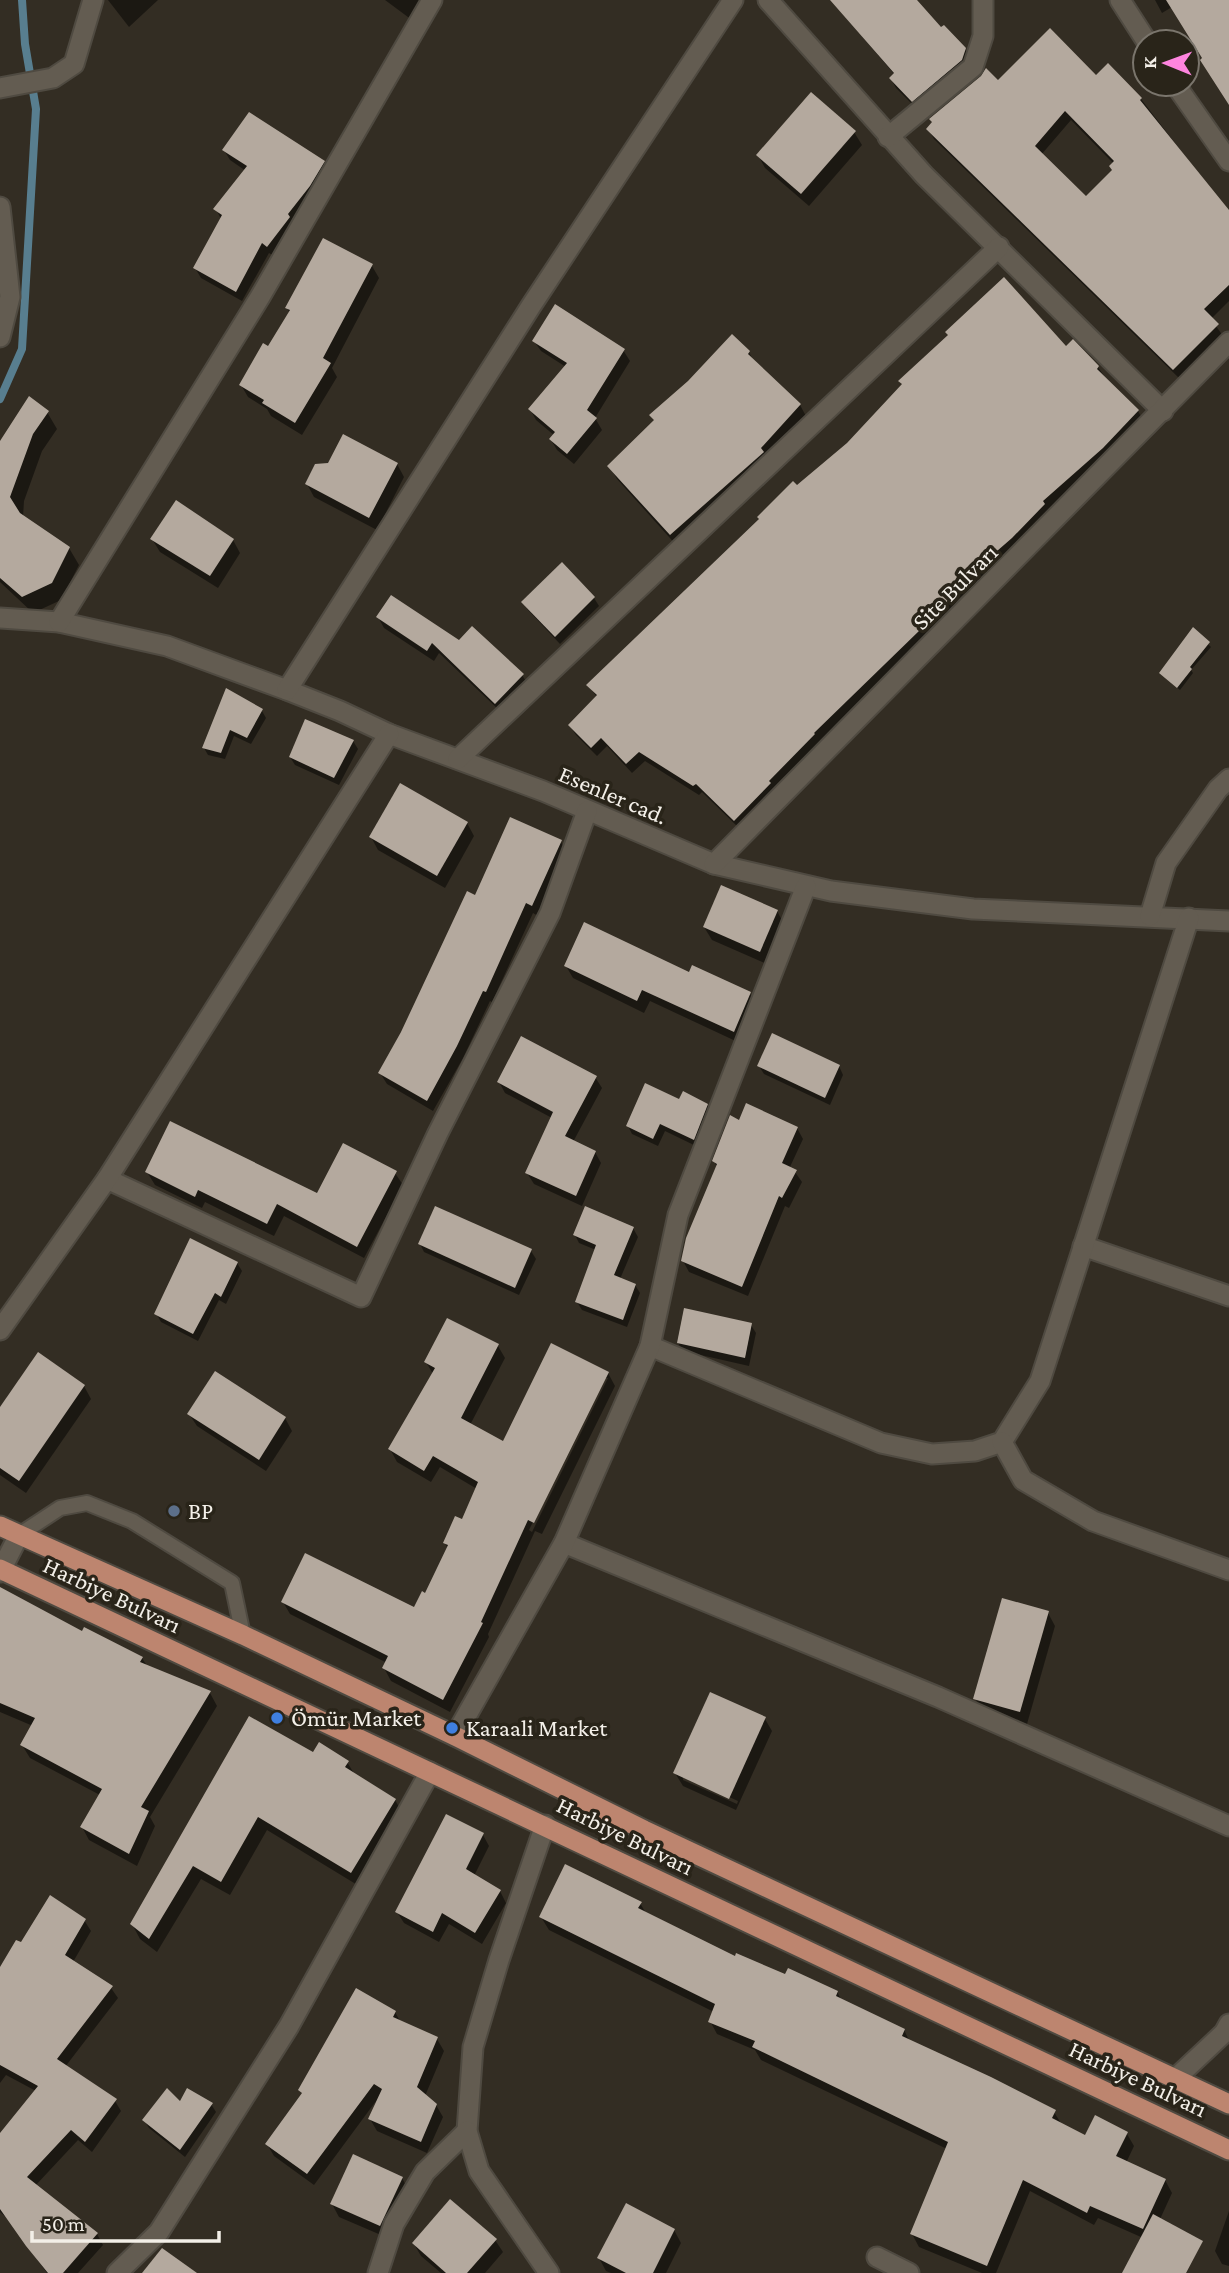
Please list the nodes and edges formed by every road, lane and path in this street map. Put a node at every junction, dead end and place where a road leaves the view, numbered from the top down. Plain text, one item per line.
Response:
1 (93, 0) edge
2 (432, 0) edge
3 (733, 0) edge
4 (768, 0) edge
5 (983, 0) edge
6 (1120, 0) edge
7 (1138, 28) edge
8 (8, 87) edge
9 (1185, 98) edge
10 (888, 138) junction
11 (1229, 161) edge
12 (0, 206) edge
13 (999, 247) junction
14 (0, 337) edge
15 (1229, 342) edge
16 (1163, 411) junction
17 (0, 618) edge
18 (59, 622) junction
19 (287, 690) junction
20 (389, 734) junction
21 (458, 759) junction
22 (1229, 779) edge
23 (587, 811) junction
24 (714, 864) junction
25 (806, 886) junction
26 (1150, 916) junction
27 (1189, 918) junction
28 (1229, 921) edge
29 (107, 1179) junction
30 (1083, 1246) junction
31 (1229, 1296) edge
32 (0, 1330) edge
33 (650, 1346) junction
34 (1002, 1442) junction
35 (0, 1526) edge
36 (19, 1535) junction
37 (564, 1543) junction
38 (0, 1570) edge
39 (1229, 1570) edge
40 (243, 1635) junction
41 (455, 1736) junction
42 (430, 1772) junction
43 (545, 1825) junction
44 (1229, 1826) edge
45 (1229, 2024) edge
46 (1176, 2078) junction
47 (1229, 2104) edge
48 (467, 2131) junction
49 (1229, 2150) edge
50 (877, 2257) dead end
51 (117, 2273) edge
52 (378, 2273) edge
53 (549, 2273) edge
54 (909, 2273) edge

1 - 8 street
2 - 18 street
3 - 19 street
4 - 10 street
5 - 10 street
6 - 7 street
9 - 11 street
10 - 13 street
12 - 14 street
13 - 16 street
13 - 21 street
15 - 16 street, Site Bulvarı
16 - 24 street, Site Bulvarı
17 - 18 street, Esenler cad.
18 - 19 street, Esenler cad.
19 - 20 street, Esenler cad.
20 - 21 street, Esenler cad.
20 - 29 street
21 - 23 street, Esenler cad.
22 - 26 street
23 - 24 street, Esenler cad.
23 - 29 street
24 - 25 street, Esenler cad.
25 - 26 street, Esenler cad.
25 - 33 street
26 - 27 street, Esenler cad.
27 - 28 street, Esenler cad.
27 - 30 street
29 - 32 street
30 - 31 street
30 - 34 street
33 - 34 street
33 - 37 street
34 - 39 street
35 - 36 main road, Harbiye Bulvarı
36 - 38 street
36 - 40 main road, Harbiye Bulvarı
36 - 40 lane
37 - 41 street
37 - 44 street
38 - 42 main road, Harbiye Bulvarı
40 - 41 main road, Harbiye Bulvarı
41 - 46 main road, Harbiye Bulvarı
42 - 43 main road, Harbiye Bulvarı
42 - 51 street
43 - 48 street
43 - 49 main road, Harbiye Bulvarı
45 - 46 street
46 - 47 main road, Harbiye Bulvarı
48 - 52 street
48 - 53 street
50 - 54 street

